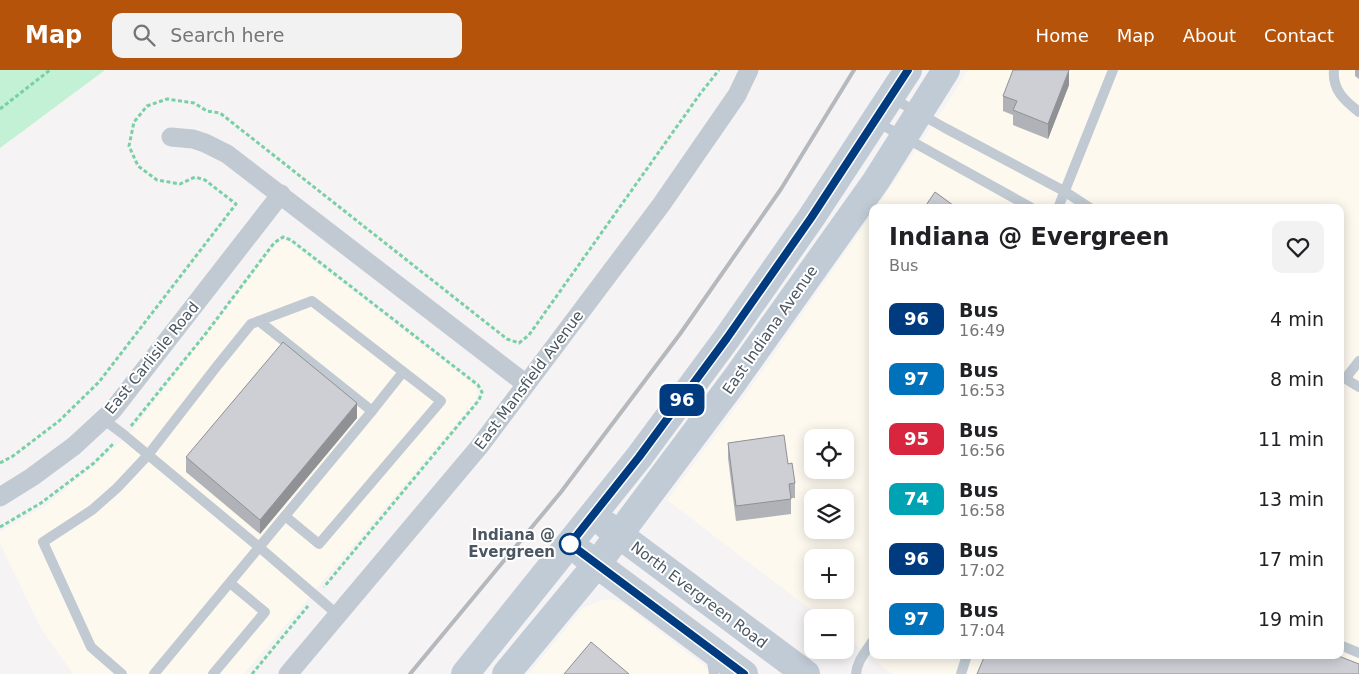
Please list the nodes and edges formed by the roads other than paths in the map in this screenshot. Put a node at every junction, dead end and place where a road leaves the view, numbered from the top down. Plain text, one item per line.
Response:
1 (749, 70) edge
2 (908, 70) edge
3 (946, 70) edge
4 (1113, 70) edge
5 (1334, 70) edge
6 (890, 97) junction
7 (1359, 112) edge
8 (919, 114) junction
9 (874, 121) junction
10 (171, 137) dead end
11 (904, 138) junction
12 (1064, 191) junction
13 (281, 194) junction
14 (1025, 204) edge
15 (1059, 204) edge
16 (1084, 204) edge
17 (259, 321) junction
18 (1359, 361) edge
19 (403, 372) junction
20 (1344, 375) edge
21 (1344, 378) edge
22 (526, 384) junction
23 (1359, 387) edge
24 (372, 411) junction
25 (103, 419) junction
26 (148, 455) junction
27 (0, 497) edge
28 (592, 515) junction
29 (285, 516) junction
30 (619, 536) junction
31 (570, 544) junction
32 (259, 547) junction
33 (596, 564) junction
34 (230, 583) junction
35 (338, 615) junction
36 (869, 646) edge
37 (708, 647) junction
38 (1344, 647) edge
39 (1359, 653) edge
40 (966, 659) edge
41 (122, 674) edge
42 (154, 674) edge
43 (213, 674) edge
44 (288, 674) edge
45 (465, 674) edge
46 (506, 674) edge
47 (714, 674) edge
48 (744, 674) edge
49 (806, 674) edge
50 (856, 674) edge
51 (961, 674) edge

1 - 22 street, East Mansfield Avenue
2 - 6 main road, East Indiana Avenue
3 - 8 main road, East Indiana Avenue
4 - 12 lane
5 - 7 lane
6 - 8 lane
6 - 9 main road, East Indiana Avenue
8 - 11 main road, East Indiana Avenue
8 - 12 lane
9 - 11 lane
9 - 28 main road, East Indiana Avenue
10 - 13 street
11 - 14 lane
11 - 30 main road, East Indiana Avenue
12 - 15 lane
12 - 16 lane
13 - 22 street
13 - 25 street, East Carlisile Road
17 - 19 lane
17 - 24 lane
17 - 26 lane
18 - 20 lane
19 - 24 lane
19 - 29 lane
21 - 23 lane
22 - 35 street, East Mansfield Avenue
24 - 29 lane
25 - 26 lane
25 - 27 street, East Carlisile Road
26 - 32 lane
26 - 41 lane
28 - 30 main road, North Evergreen Road
28 - 31 main road, East Indiana Avenue
29 - 32 lane
30 - 33 main road, East Indiana Avenue
30 - 49 main road, North Evergreen Road
31 - 33 main road
31 - 45 main road, East Indiana Avenue
32 - 34 lane
32 - 35 lane
33 - 37 main road
33 - 46 main road, East Indiana Avenue
34 - 42 lane
34 - 43 lane
35 - 44 street, East Mansfield Avenue
36 - 50 lane
37 - 47 lane
37 - 48 main road
38 - 39 lane
40 - 51 lane

